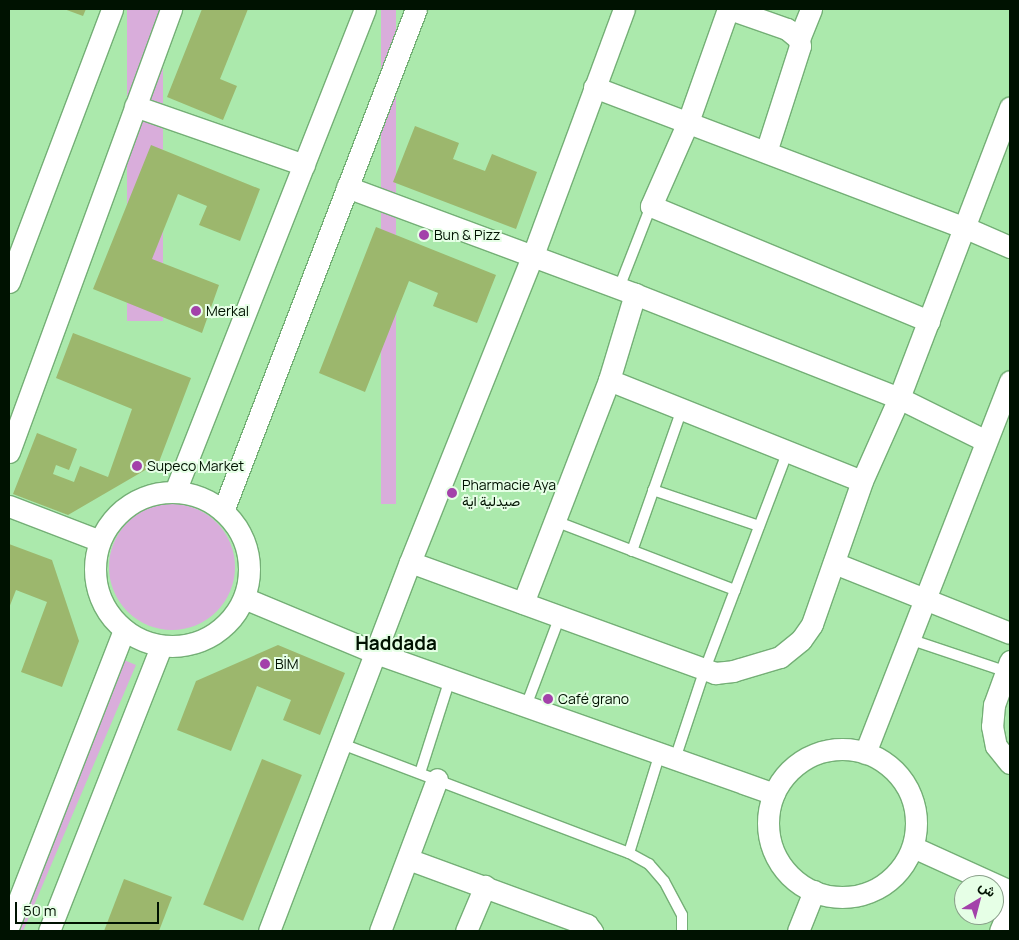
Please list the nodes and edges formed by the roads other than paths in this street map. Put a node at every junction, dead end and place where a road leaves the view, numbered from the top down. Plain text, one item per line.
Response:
1 (112, 9) edge
2 (171, 9) edge
3 (366, 9) edge
4 (416, 9) edge
5 (624, 9) edge
6 (729, 9) edge
7 (811, 9) edge
8 (799, 38) junction
9 (594, 87) junction
10 (135, 106) junction
11 (1010, 107) edge
12 (688, 122) junction
13 (766, 152) junction
14 (304, 165) junction
15 (347, 187) junction
16 (651, 206) junction
17 (966, 228) junction
18 (1010, 247) edge
19 (533, 255) junction
20 (9, 282) edge
21 (627, 291) junction
22 (929, 321) junction
23 (609, 380) junction
24 (1010, 381) edge
25 (899, 398) junction
26 (682, 409) junction
27 (986, 441) junction
28 (788, 451) junction
29 (9, 452) edge
30 (862, 481) junction
31 (176, 489) junction
32 (653, 490) junction
33 (9, 506) edge
34 (223, 511) junction
35 (554, 522) junction
36 (759, 526) junction
37 (100, 541) junction
38 (632, 551) junction
39 (410, 562) junction
40 (834, 563) junction
41 (735, 590) junction
42 (244, 598) junction
43 (925, 598) junction
44 (523, 603) junction
45 (560, 616) junction
46 (124, 630) junction
47 (1010, 633) edge
48 (909, 639) junction
49 (161, 646) junction
50 (376, 653) junction
51 (704, 669) junction
52 (1009, 669) edge
53 (450, 679) junction
54 (526, 706) junction
55 (342, 744) junction
56 (865, 753) junction
57 (667, 756) junction
58 (1010, 763) edge
59 (428, 776) junction
60 (774, 794) junction
61 (913, 847) junction
62 (629, 853) junction
63 (408, 859) junction
64 (485, 886) junction
65 (814, 891) junction
66 (1010, 891) edge
67 (1010, 907) edge
68 (9, 925) edge
69 (49, 931) edge
70 (269, 931) edge
71 (380, 931) edge
72 (466, 931) edge
73 (592, 931) edge
74 (682, 931) edge
75 (798, 931) edge
76 (1000, 931) edge

1 - 20 street
2 - 10 street
3 - 14 street
4 - 15 street
5 - 9 street
6 - 8 street
6 - 12 street
7 - 8 street
8 - 13 street
9 - 12 street
9 - 19 street
10 - 14 street
10 - 29 street
11 - 17 street
12 - 13 street
12 - 16 street
13 - 17 street
14 - 31 street
15 - 19 street
15 - 34 street
16 - 21 lane
16 - 22 street
17 - 18 street
17 - 22 street
19 - 21 street
19 - 39 street
21 - 23 street
21 - 25 street
22 - 25 street
23 - 26 street
23 - 35 street
24 - 27 street
25 - 27 street
25 - 30 street
26 - 28 street
26 - 32 lane
27 - 43 street
28 - 30 street
28 - 36 lane
30 - 40 street
31 - 34 street
31 - 37 street
32 - 36 lane
32 - 38 lane
33 - 37 street
34 - 42 street
35 - 38 lane
35 - 44 street
36 - 41 lane
37 - 46 street
38 - 41 lane
39 - 44 street
39 - 50 street
40 - 43 street
40 - 51 street
41 - 51 lane
42 - 49 street
42 - 50 street
43 - 47 street
43 - 48 street
44 - 45 street
45 - 51 street
45 - 54 lane
46 - 49 street
46 - 68 street
48 - 52 lane
48 - 56 street
49 - 69 street
50 - 53 street
50 - 55 street
51 - 57 lane
52 - 58 street
53 - 54 street
53 - 59 lane
54 - 57 street
55 - 59 lane
55 - 70 street
56 - 60 street
56 - 61 street
57 - 60 street
57 - 62 lane
59 - 62 lane
59 - 63 street
60 - 65 street
61 - 65 street
61 - 66 street
62 - 74 lane
63 - 64 street
63 - 71 street
64 - 72 street
64 - 73 street
65 - 75 street
67 - 76 street

